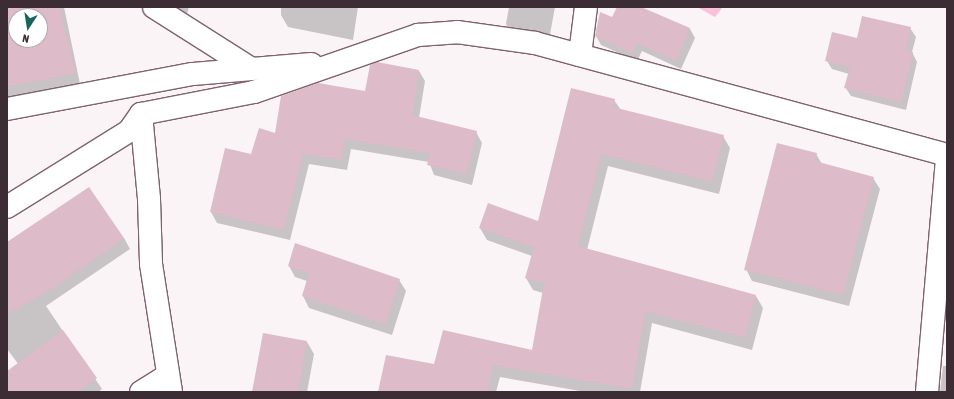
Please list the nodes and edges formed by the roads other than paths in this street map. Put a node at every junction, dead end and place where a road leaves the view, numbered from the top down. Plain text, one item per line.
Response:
1 (154, 7) edge
2 (586, 7) edge
3 (580, 55) junction
4 (337, 62) junction
5 (250, 68) junction
6 (7, 109) edge
7 (141, 114) junction
8 (947, 155) edge
9 (947, 160) edge
10 (7, 208) edge
11 (169, 383) edge
12 (141, 392) edge
13 (927, 392) edge

1 - 5 street
2 - 3 street
3 - 4 street
3 - 8 street
4 - 5 street
4 - 7 street
5 - 6 street
7 - 10 street
7 - 11 street
9 - 13 street
11 - 12 street

